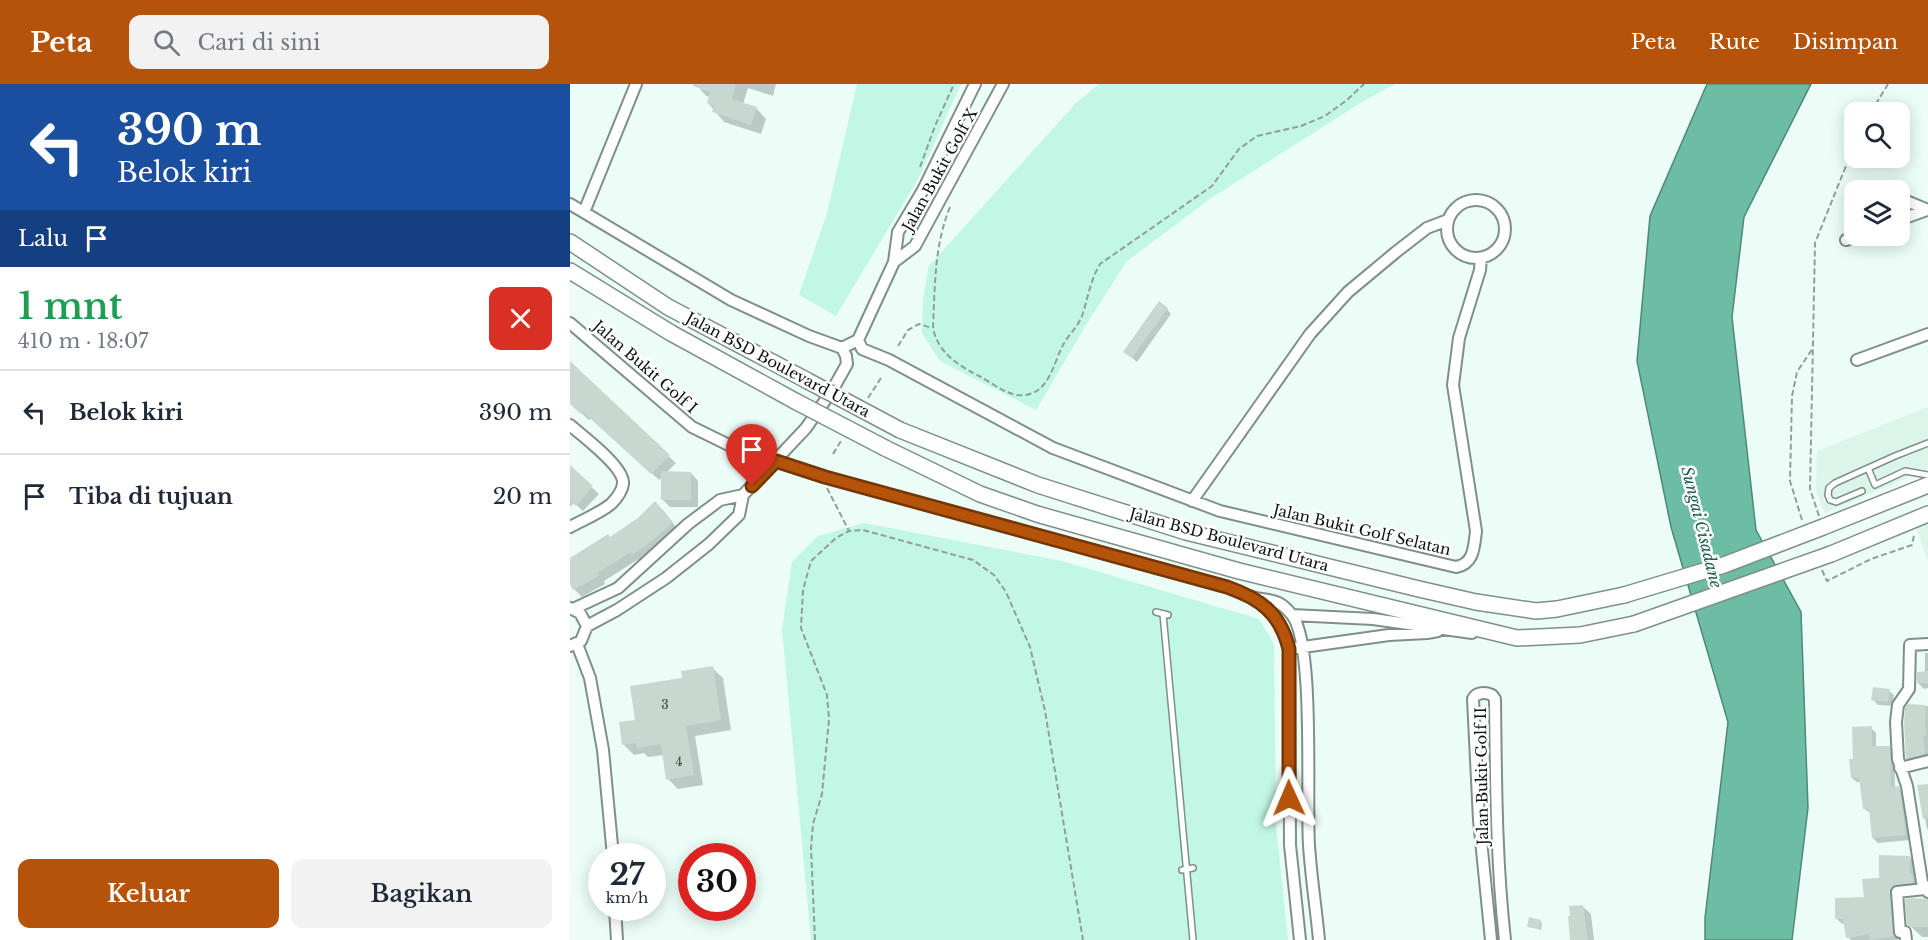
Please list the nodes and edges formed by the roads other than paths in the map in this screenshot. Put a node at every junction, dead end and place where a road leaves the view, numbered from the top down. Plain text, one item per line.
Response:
1 (636, 84) edge
2 (975, 84) edge
3 (1003, 84) edge
4 (923, 190) junction
5 (941, 201) junction
6 (1910, 203) edge
7 (570, 204) edge
8 (1928, 210) edge
9 (584, 212) junction
10 (1910, 216) edge
11 (1448, 220) junction
12 (570, 242) edge
13 (1481, 258) junction
14 (894, 262) junction
15 (570, 271) edge
16 (570, 323) edge
17 (1928, 334) edge
18 (860, 345) junction
19 (844, 352) junction
20 (1857, 360) dead end
21 (570, 426) edge
22 (1928, 443) edge
23 (776, 461) junction
24 (1868, 468) junction
25 (1928, 476) edge
26 (1928, 485) edge
27 (1862, 490) dead end
28 (743, 495) junction
29 (1192, 501) junction
30 (1928, 514) edge
31 (570, 527) edge
32 (1253, 597) junction
33 (572, 609) edge
34 (1162, 614) dead end
35 (1292, 615) junction
36 (587, 626) junction
37 (1444, 629) junction
38 (1517, 638) junction
39 (1928, 644) edge
40 (573, 645) edge
41 (1303, 647) junction
42 (1289, 649) junction
43 (1928, 761) edge
44 (1900, 768) junction
45 (612, 843) edge
46 (1926, 891) edge
47 (616, 921) edge
48 (617, 940) edge
49 (1193, 940) edge
50 (1300, 940) edge
51 (1319, 940) edge
52 (1491, 940) edge
53 (1505, 940) edge
54 (1906, 940) edge

1 - 9 street
2 - 4 street, Jalan Bukit Golf X
3 - 5 street, Jalan Bukit Golf X
4 - 5 street
4 - 14 street, Jalan Bukit Golf X
5 - 14 street, Jalan Bukit Golf X
6 - 8 street
7 - 9 street
8 - 10 street
9 - 19 street
11 - 13 street
11 - 13 street
11 - 29 street
12 - 26 main road, Jalan BSD Boulevard Utara, bridge
13 - 29 street, Jalan Bukit Golf Selatan
14 - 18 street, Jalan Bukit Golf X
15 - 38 main road, Jalan BSD Boulevard Utara, bridge
16 - 23 street, Jalan Bukit Golf I
17 - 20 street
18 - 19 street
18 - 29 street, Jalan Bukit Golf Selatan
19 - 23 street
21 - 31 street
22 - 24 lane
23 - 28 street
23 - 32 street, Jalan Bukit Golf I
24 - 25 lane
24 - 27 lane
28 - 33 street
28 - 36 street
30 - 38 main road, Jalan BSD Boulevard Utara, bridge
32 - 35 street, Jalan Bukit Golf I
32 - 42 street, Jalan Bukit Golf I
33 - 36 street
34 - 49 lane
35 - 37 street
35 - 41 street
36 - 40 street
37 - 38 street
37 - 41 street
39 - 44 street
40 - 45 street
41 - 42 street
41 - 51 street
42 - 50 street, Jalan Bukit Golf I
43 - 44 street
44 - 46 street
46 - 54 street
47 - 48 street
52 - 53 street, Jalan Bukit Golf II

